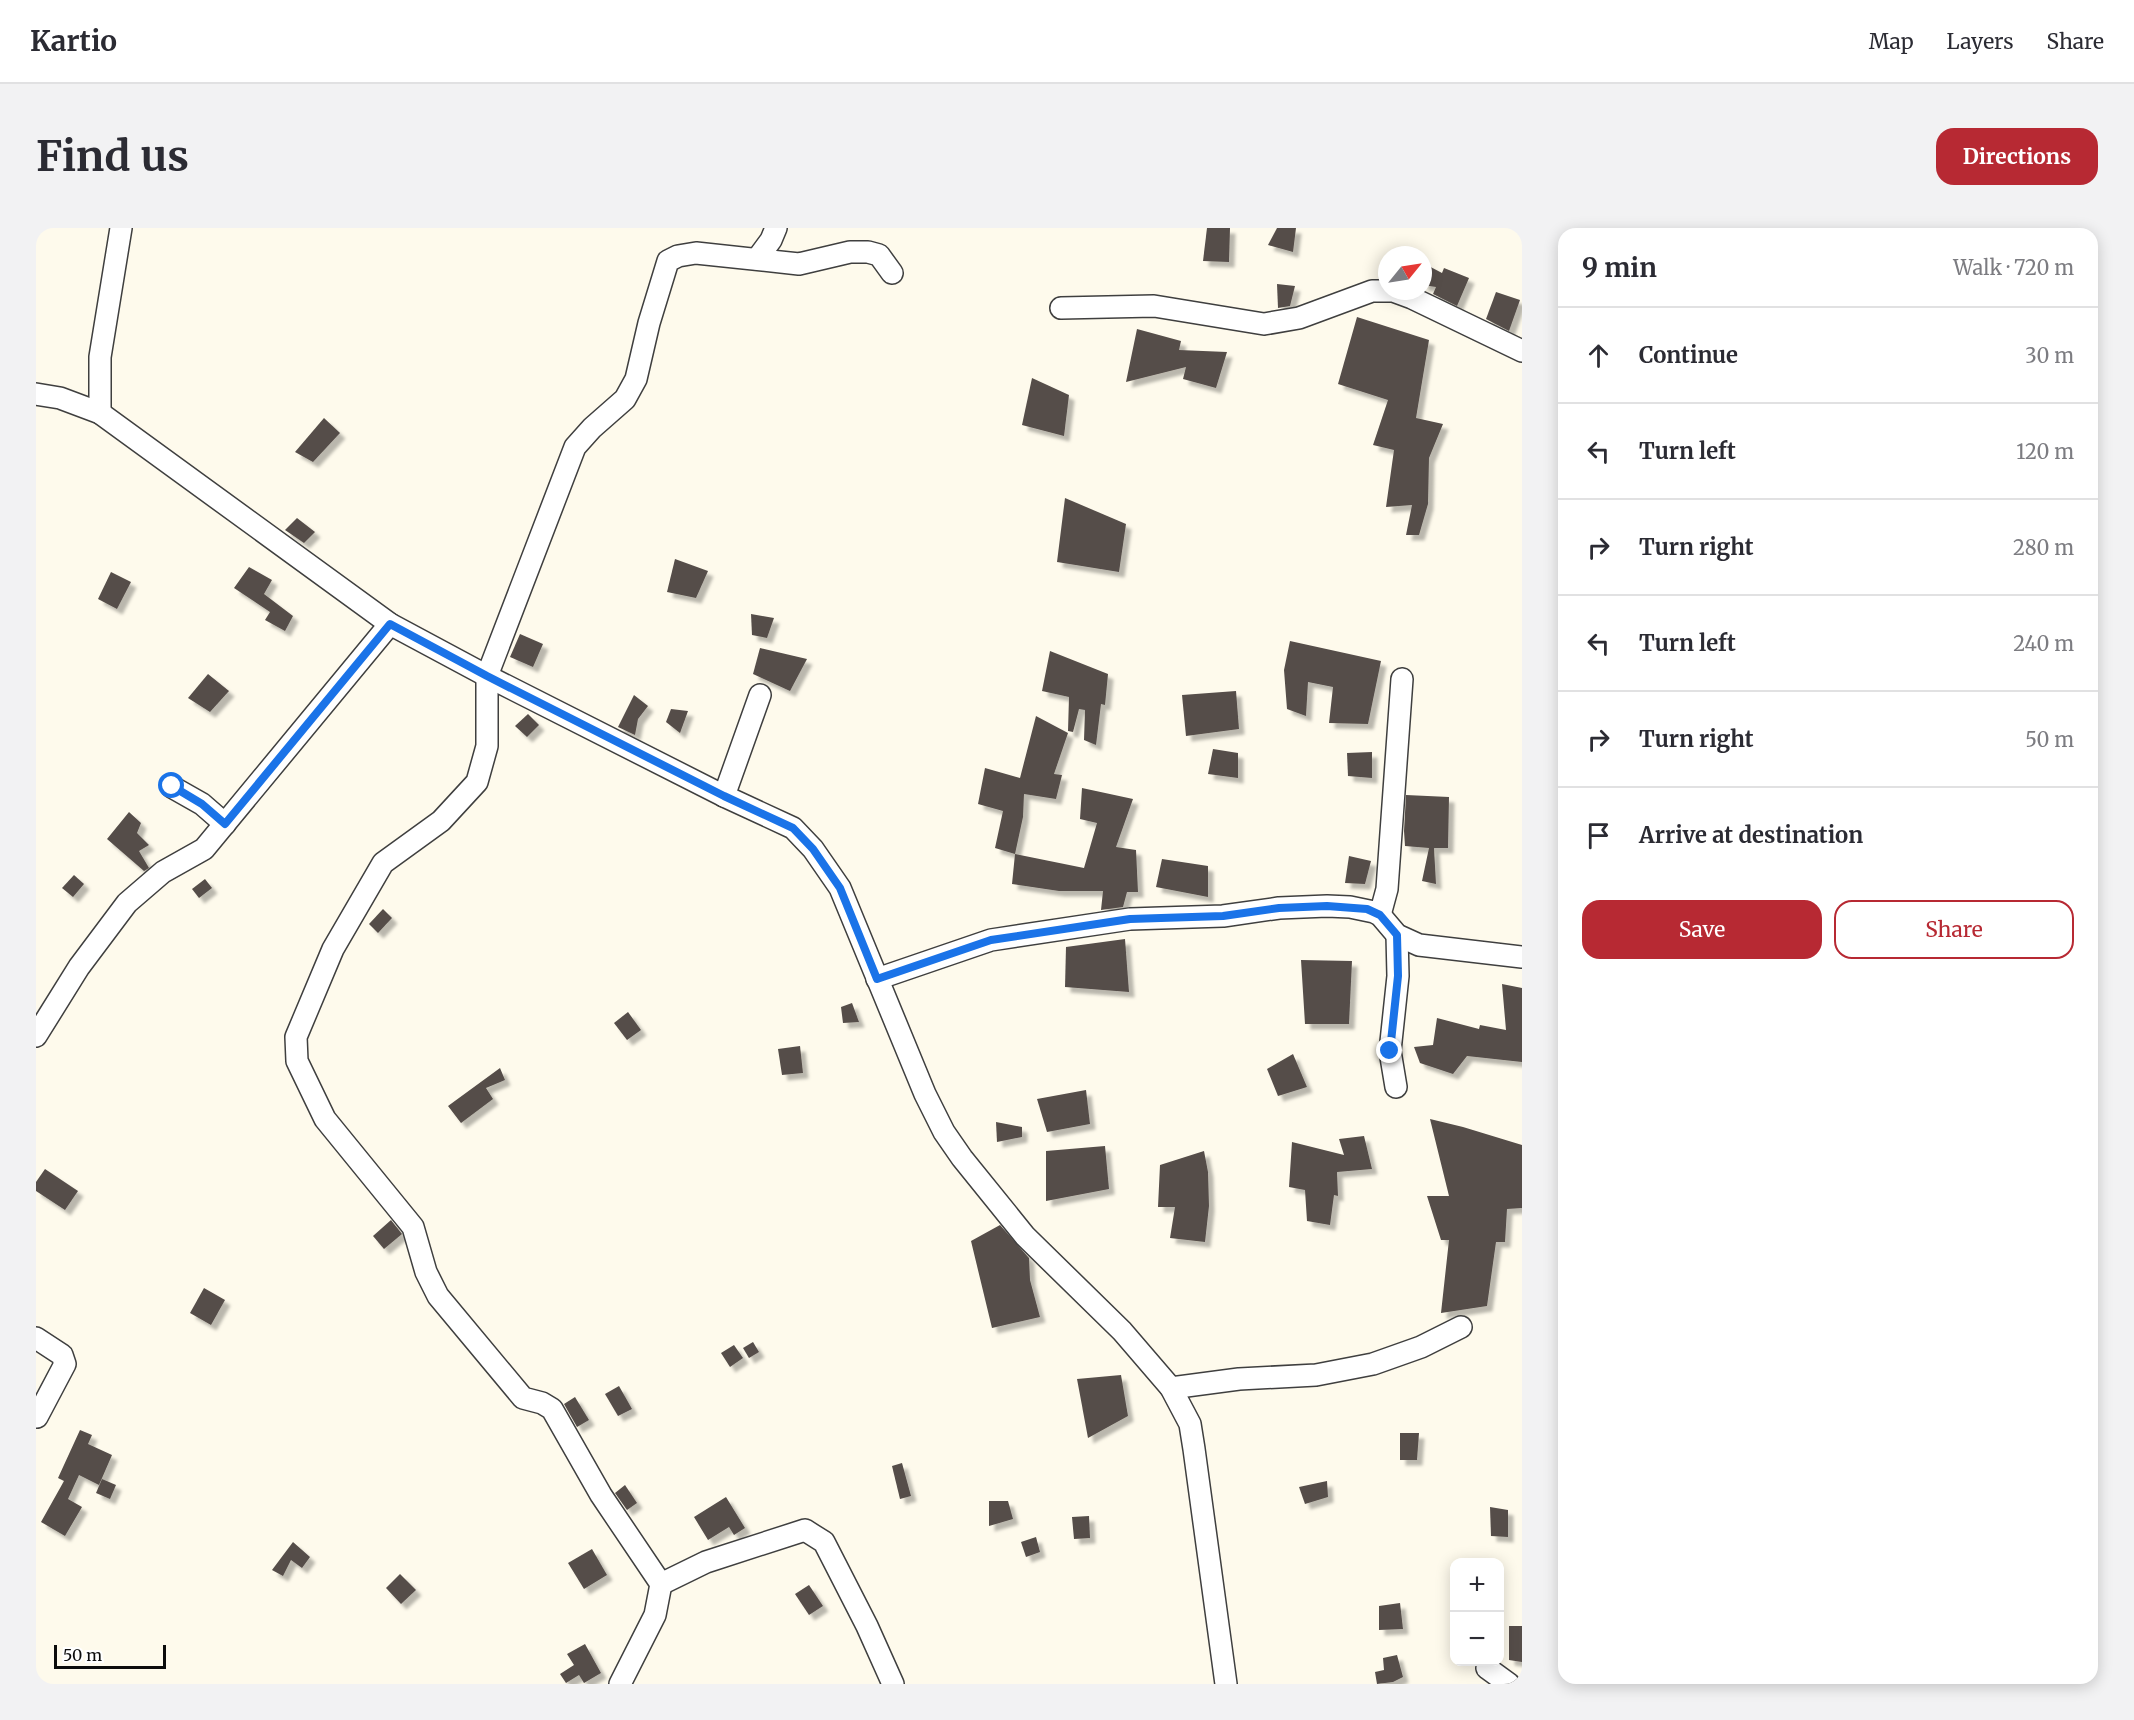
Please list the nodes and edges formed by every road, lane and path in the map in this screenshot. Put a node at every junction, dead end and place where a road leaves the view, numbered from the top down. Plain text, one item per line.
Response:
1 (121, 228) edge
2 (776, 228) edge
3 (757, 259) junction
4 (892, 273) dead end
5 (1061, 308) dead end
6 (1522, 351) edge
7 (36, 394) edge
8 (100, 413) junction
9 (390, 624) junction
10 (487, 676) junction
11 (1402, 679) dead end
12 (760, 695) dead end
13 (172, 786) dead end
14 (724, 796) junction
15 (225, 824) junction
16 (1380, 915) junction
17 (1397, 935) junction
18 (1522, 957) edge
19 (877, 979) junction
20 (36, 1036) edge
21 (1396, 1087) dead end
22 (1461, 1327) dead end
23 (36, 1338) edge
24 (1172, 1388) junction
25 (37, 1417) edge
26 (661, 1584) junction
27 (1487, 1668) dead end
28 (620, 1684) edge
29 (893, 1684) edge
30 (1226, 1684) edge
31 (1509, 1684) edge

1 - 8 street
2 - 3 street
3 - 4 street
3 - 10 street
5 - 6 street
7 - 8 street
8 - 9 street
9 - 10 street
9 - 15 street
10 - 14 street
10 - 26 street
11 - 16 street
12 - 14 street
13 - 15 street
14 - 19 street
15 - 20 street
16 - 17 street
16 - 19 street
17 - 18 street
17 - 21 street
19 - 24 street
22 - 24 street
23 - 25 street
24 - 30 street
26 - 28 street
26 - 29 street
27 - 31 street

